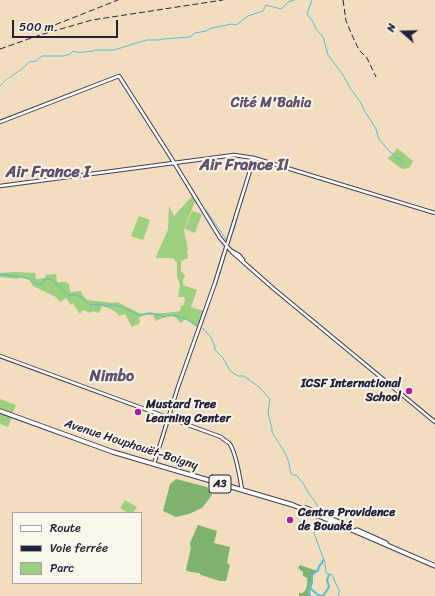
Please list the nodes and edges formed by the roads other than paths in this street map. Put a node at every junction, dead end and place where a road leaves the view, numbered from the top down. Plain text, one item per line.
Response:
1 (0, 122) edge
2 (254, 158) junction
3 (174, 162) junction
4 (0, 186) edge
5 (435, 213) edge
6 (228, 247) junction
7 (0, 356) edge
8 (0, 410) edge
9 (168, 416) junction
10 (435, 422) edge
11 (154, 463) junction
12 (242, 489) junction
13 (435, 565) edge

1 - 3 street
2 - 3 street
2 - 5 street
2 - 6 street
3 - 4 street
3 - 6 street
6 - 9 street
6 - 10 street
7 - 9 street
8 - 11 highway, Avenue Houphouët-Boigny / A3
9 - 11 street
9 - 12 street
11 - 12 highway, Avenue Houphouët-Boigny / A3
12 - 13 highway, Avenue Houphouët-Boigny / A3

